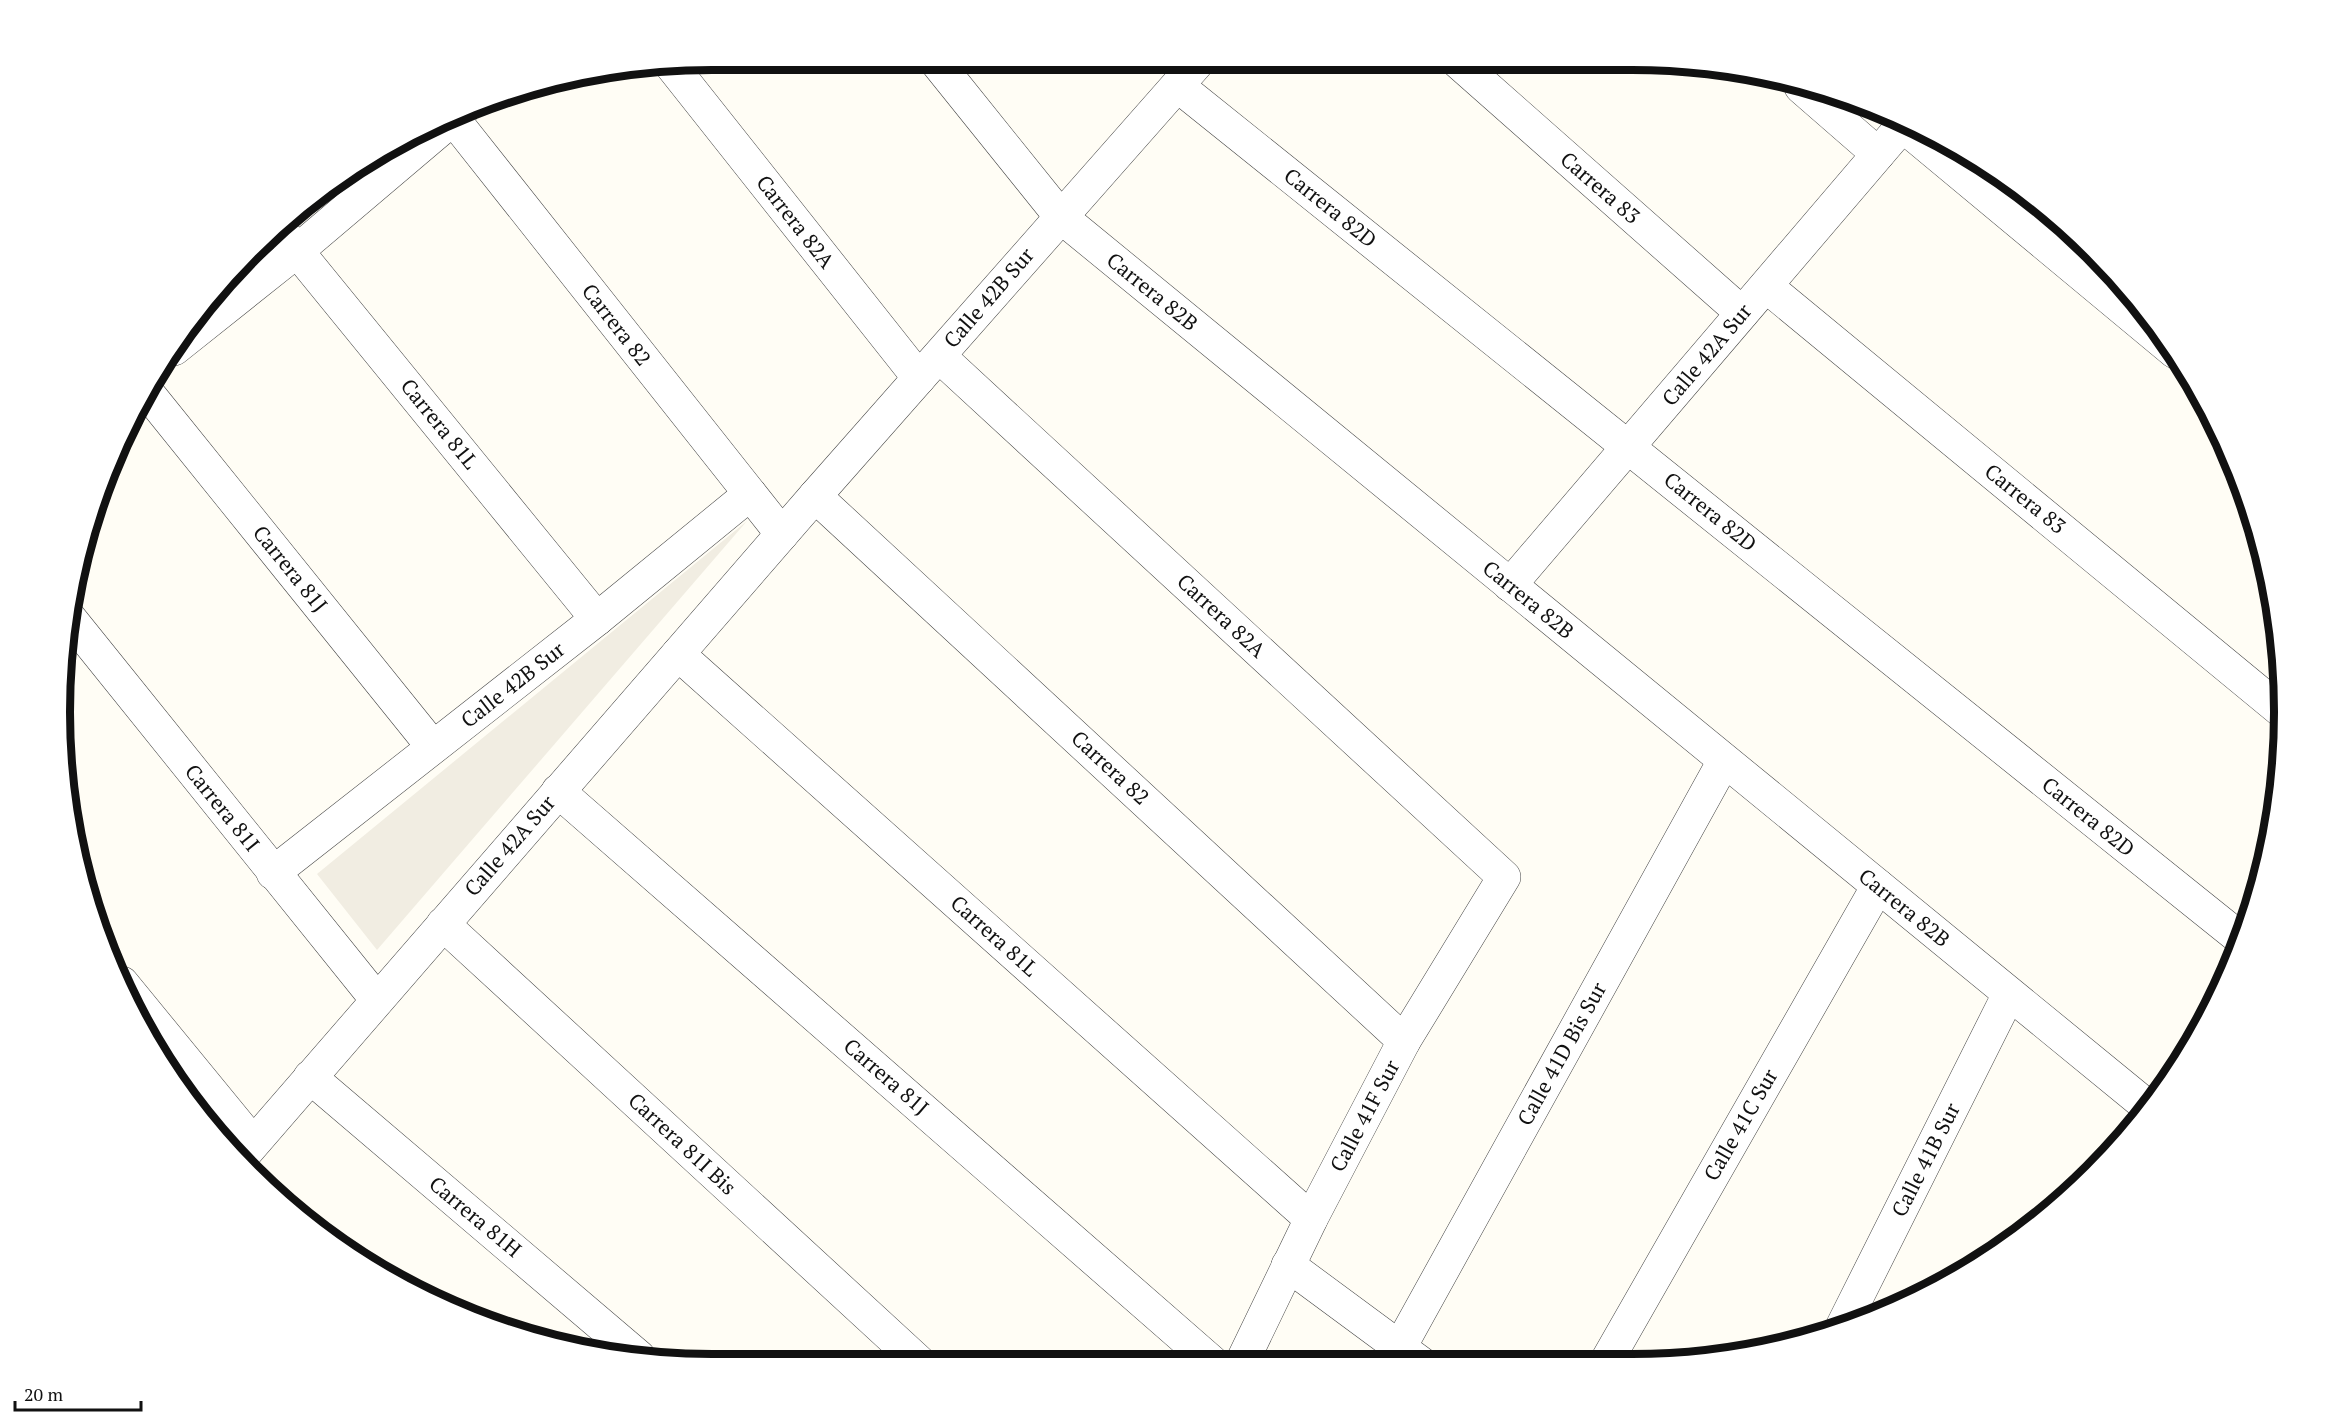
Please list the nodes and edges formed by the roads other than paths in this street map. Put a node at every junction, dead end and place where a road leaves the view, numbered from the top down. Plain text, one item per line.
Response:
1 (943, 70) edge
2 (1190, 70) edge
3 (1467, 70) edge
4 (677, 72) edge
5 (1813, 97) edge
6 (460, 122) edge
7 (1899, 129) edge
8 (1921, 140) edge
9 (422, 141) edge
10 (1878, 154) junction
11 (1061, 217) junction
12 (289, 240) edge
13 (1766, 286) junction
14 (1742, 313) junction
15 (205, 320) edge
16 (2144, 326) edge
17 (929, 367) junction
18 (153, 399) edge
19 (1628, 447) junction
20 (750, 494) junction
21 (815, 496) junction
22 (782, 534) junction
23 (1510, 585) junction
24 (597, 619) junction
25 (76, 627) edge
26 (678, 654) junction
27 (2274, 704) edge
28 (433, 747) junction
29 (1724, 761) junction
30 (558, 791) junction
31 (273, 873) junction
32 (1504, 876) joint
33 (1878, 886) junction
34 (443, 924) junction
35 (2234, 933) edge
36 (2009, 994) junction
37 (377, 1000) junction
38 (151, 1022) edge
39 (1404, 1041) junction
40 (310, 1077) junction
41 (2141, 1102) edge
42 (246, 1152) edge
43 (1311, 1219) junction
44 (1288, 1265) junction
45 (1847, 1317) edge
46 (628, 1349) edge
47 (910, 1354) edge
48 (1203, 1354) edge
49 (1246, 1354) edge
50 (1410, 1354) edge
51 (1412, 1354) edge
52 (1611, 1354) edge

1 - 11 street, Carrera 82B
2 - 11 street, Calle 42B Sur
2 - 19 street, Carrera 82D
3 - 14 street, Carrera 83
4 - 17 street, Carrera 82A
5 - 10 street
6 - 20 street, Carrera 82
7 - 10 street, Calle 42A Sur
8 - 16 street
9 - 12 street
10 - 13 street, Calle 42A Sur
11 - 17 street, Calle 42B Sur
11 - 23 street, Carrera 82B
12 - 15 street
12 - 24 street, Carrera 81L
13 - 14 street, Calle 42A Sur
13 - 27 street, Carrera 83
14 - 19 street, Calle 42A Sur
17 - 21 street, Calle 42B Sur
17 - 32 street, Carrera 82A
18 - 28 street, Carrera 81J
19 - 23 street, Calle 42A Sur
19 - 35 street, Carrera 82D
20 - 22 street, Carrera 82
20 - 24 street, Calle 42B Sur
21 - 22 street, Calle 42B Sur
21 - 39 street, Carrera 82
22 - 26 street, Calle 42A Sur
23 - 29 street, Carrera 82B
24 - 28 street, Calle 42B Sur
25 - 31 street, Carrera 81I
26 - 30 street, Calle 42A Sur
26 - 43 street, Carrera 81L
28 - 31 street, Calle 42B Sur
29 - 33 street, Carrera 82B
29 - 51 street, Calle 41D Bis Sur
30 - 34 street, Calle 42A Sur
30 - 48 street, Carrera 81J
31 - 37 street, Carrera 81I
32 - 39 street, Calle 41F Sur
33 - 36 street, Carrera 82B
33 - 52 street, Calle 41C Sur
34 - 37 street, Calle 42A Sur
34 - 47 street, Carrera 81I Bis
36 - 41 street, Carrera 82B
36 - 45 street, Calle 41B Sur
37 - 40 street, Calle 42A Sur
38 - 42 street
39 - 43 street, Calle 41F Sur
40 - 42 street, Calle 42A Sur
40 - 46 street, Carrera 81H
43 - 44 street, Calle 41F Sur
44 - 49 street, Calle 41F Sur
44 - 50 street

